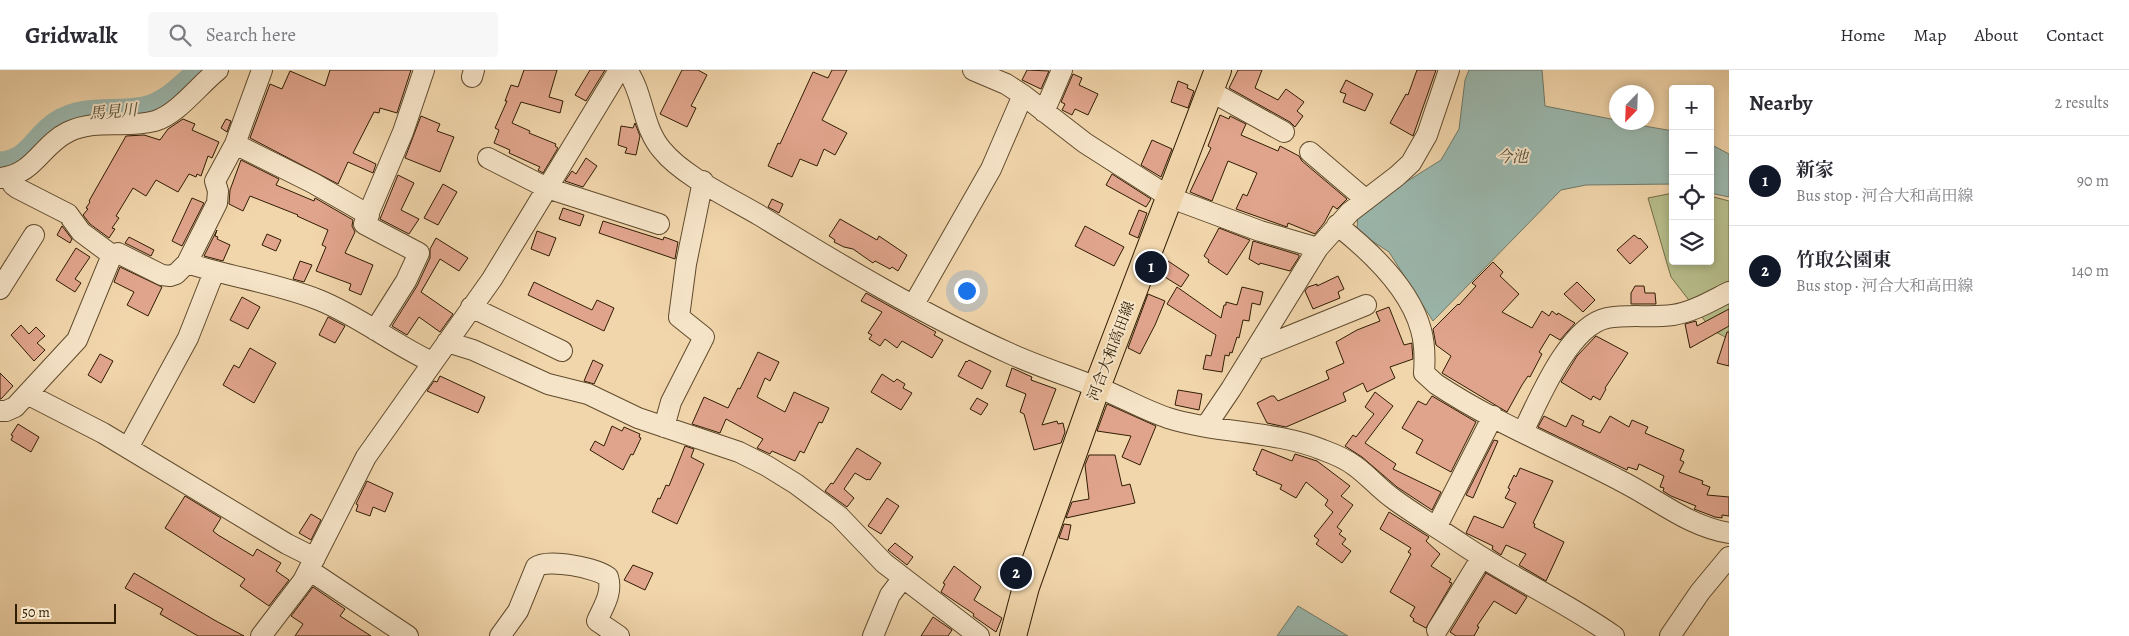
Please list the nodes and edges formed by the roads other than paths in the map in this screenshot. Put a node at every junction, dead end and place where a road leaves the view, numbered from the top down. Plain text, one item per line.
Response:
1 (218, 70) edge
2 (262, 70) edge
3 (424, 70) edge
4 (619, 70) edge
5 (627, 70) edge
6 (973, 70) edge
7 (1062, 70) edge
8 (1449, 70) edge
9 (1214, 81) edge
10 (1023, 95) junction
11 (1044, 112) junction
12 (1284, 132) dead end
13 (235, 144) junction
14 (1310, 152) dead end
15 (488, 158) dead end
16 (5, 178) edge
17 (703, 181) junction
18 (547, 188) junction
19 (1171, 198) junction
20 (1365, 199) junction
21 (369, 215) junction
22 (659, 224) dead end
23 (1337, 225) junction
24 (34, 235) dead end
25 (1318, 248) junction
26 (112, 255) junction
27 (187, 263) junction
28 (214, 272) junction
29 (0, 289) edge
30 (1729, 292) edge
31 (914, 304) junction
32 (1366, 305) dead end
33 (471, 308) junction
34 (375, 330) junction
35 (447, 342) junction
36 (1255, 350) junction
37 (562, 351) dead end
38 (432, 362) junction
39 (1098, 387) junction
40 (27, 394) junction
41 (0, 411) edge
42 (1493, 416) junction
43 (1206, 426) junction
44 (664, 427) junction
45 (1523, 432) junction
46 (128, 448) junction
47 (1437, 526) junction
48 (1729, 533) edge
49 (1482, 557) junction
50 (1729, 557) edge
51 (312, 564) junction
52 (903, 578) junction
53 (1438, 630) dead end
54 (261, 636) edge
55 (408, 636) edge
56 (500, 636) edge
57 (619, 636) edge
58 (873, 636) edge
59 (979, 636) edge
60 (1013, 636) edge
61 (1614, 636) edge
62 (1670, 636) edge

1 - 16 street
2 - 13 street
3 - 21 street
4 - 18 street
5 - 17 street
6 - 10 street
7 - 11 street
8 - 20 street
9 - 12 street
9 - 19 main road, 河合大和高田線
10 - 11 street
10 - 31 street
11 - 19 street
13 - 21 street
13 - 27 street
14 - 20 street
15 - 18 street
16 - 26 street
17 - 31 street
17 - 44 street
18 - 22 street
18 - 33 street
19 - 25 street
19 - 39 main road, 河合大和高田線
20 - 23 street
21 - 34 street
23 - 25 street
23 - 42 street
24 - 29 street
25 - 36 street
26 - 27 street
26 - 40 street
27 - 28 street
28 - 34 street
28 - 46 street
30 - 45 street
31 - 39 street
32 - 36 street
33 - 35 street
33 - 37 street
34 - 38 street
35 - 38 street
35 - 44 street
36 - 43 street
38 - 51 street
39 - 43 street
39 - 60 main road, 河合大和高田線
40 - 41 street
40 - 46 street
42 - 45 street
42 - 47 street
43 - 47 street
44 - 52 street
45 - 48 street
46 - 51 street
47 - 49 street
49 - 53 street
49 - 61 street
50 - 62 street
51 - 54 street
51 - 55 street
52 - 58 street
52 - 59 street
56 - 57 street

